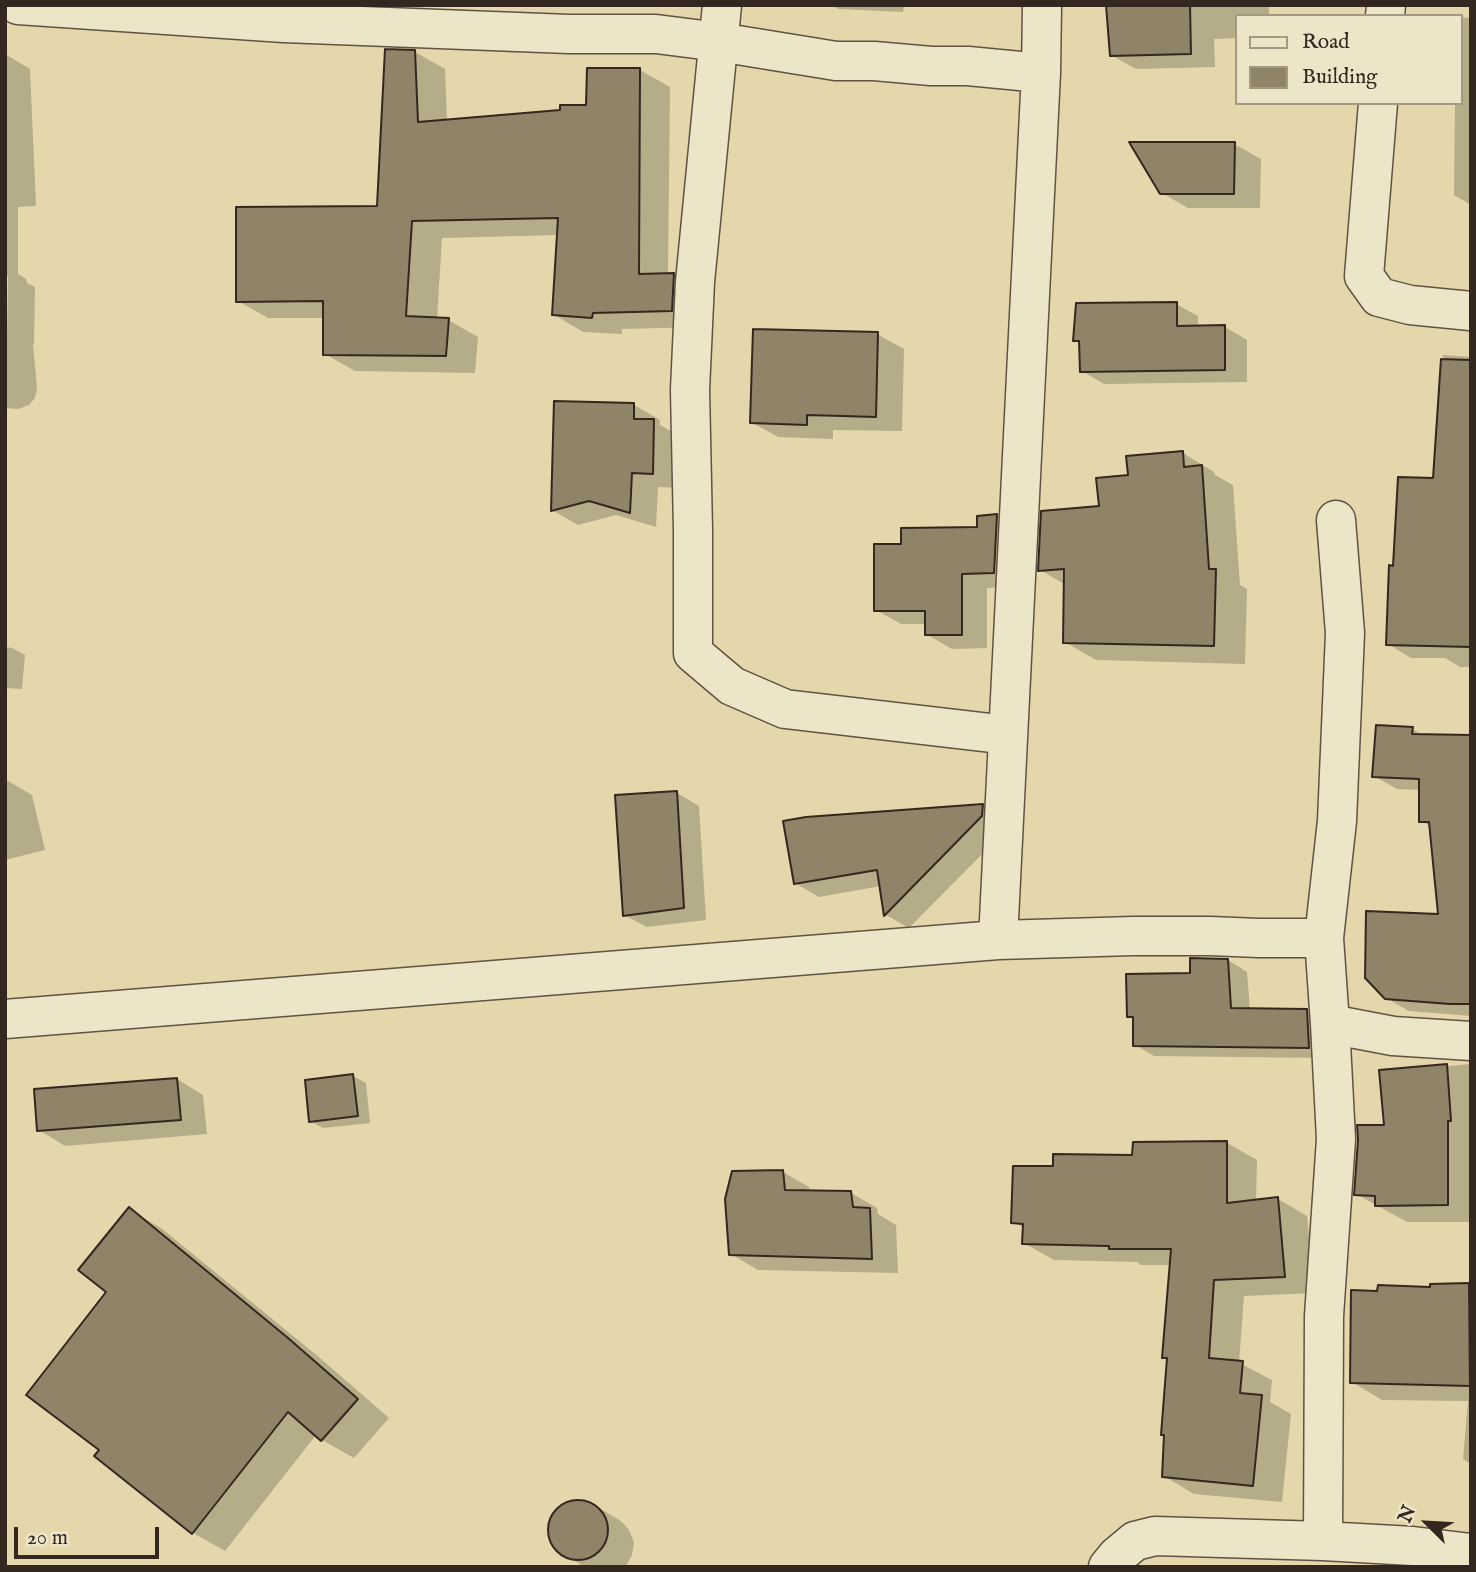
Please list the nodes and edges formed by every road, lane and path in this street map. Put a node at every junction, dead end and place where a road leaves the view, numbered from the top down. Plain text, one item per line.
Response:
1 (18, 5) edge
2 (1042, 5) edge
3 (284, 14) edge
4 (720, 23) edge
5 (1041, 73) junction
6 (1378, 105) edge
7 (1471, 311) edge
8 (1336, 520) dead end
9 (1008, 735) junction
10 (1324, 938) junction
11 (998, 940) junction
12 (5, 1019) edge
13 (1329, 1024) junction
14 (1471, 1041) edge
15 (1323, 1541) junction
16 (1471, 1553) edge
17 (1108, 1567) edge

1 - 3 street
2 - 5 street
3 - 4 street
4 - 5 street
4 - 9 street
5 - 9 street
6 - 7 street
8 - 10 street
9 - 11 street
10 - 11 street
10 - 13 street
11 - 12 street
13 - 14 street
13 - 15 street
15 - 16 street
15 - 17 street

